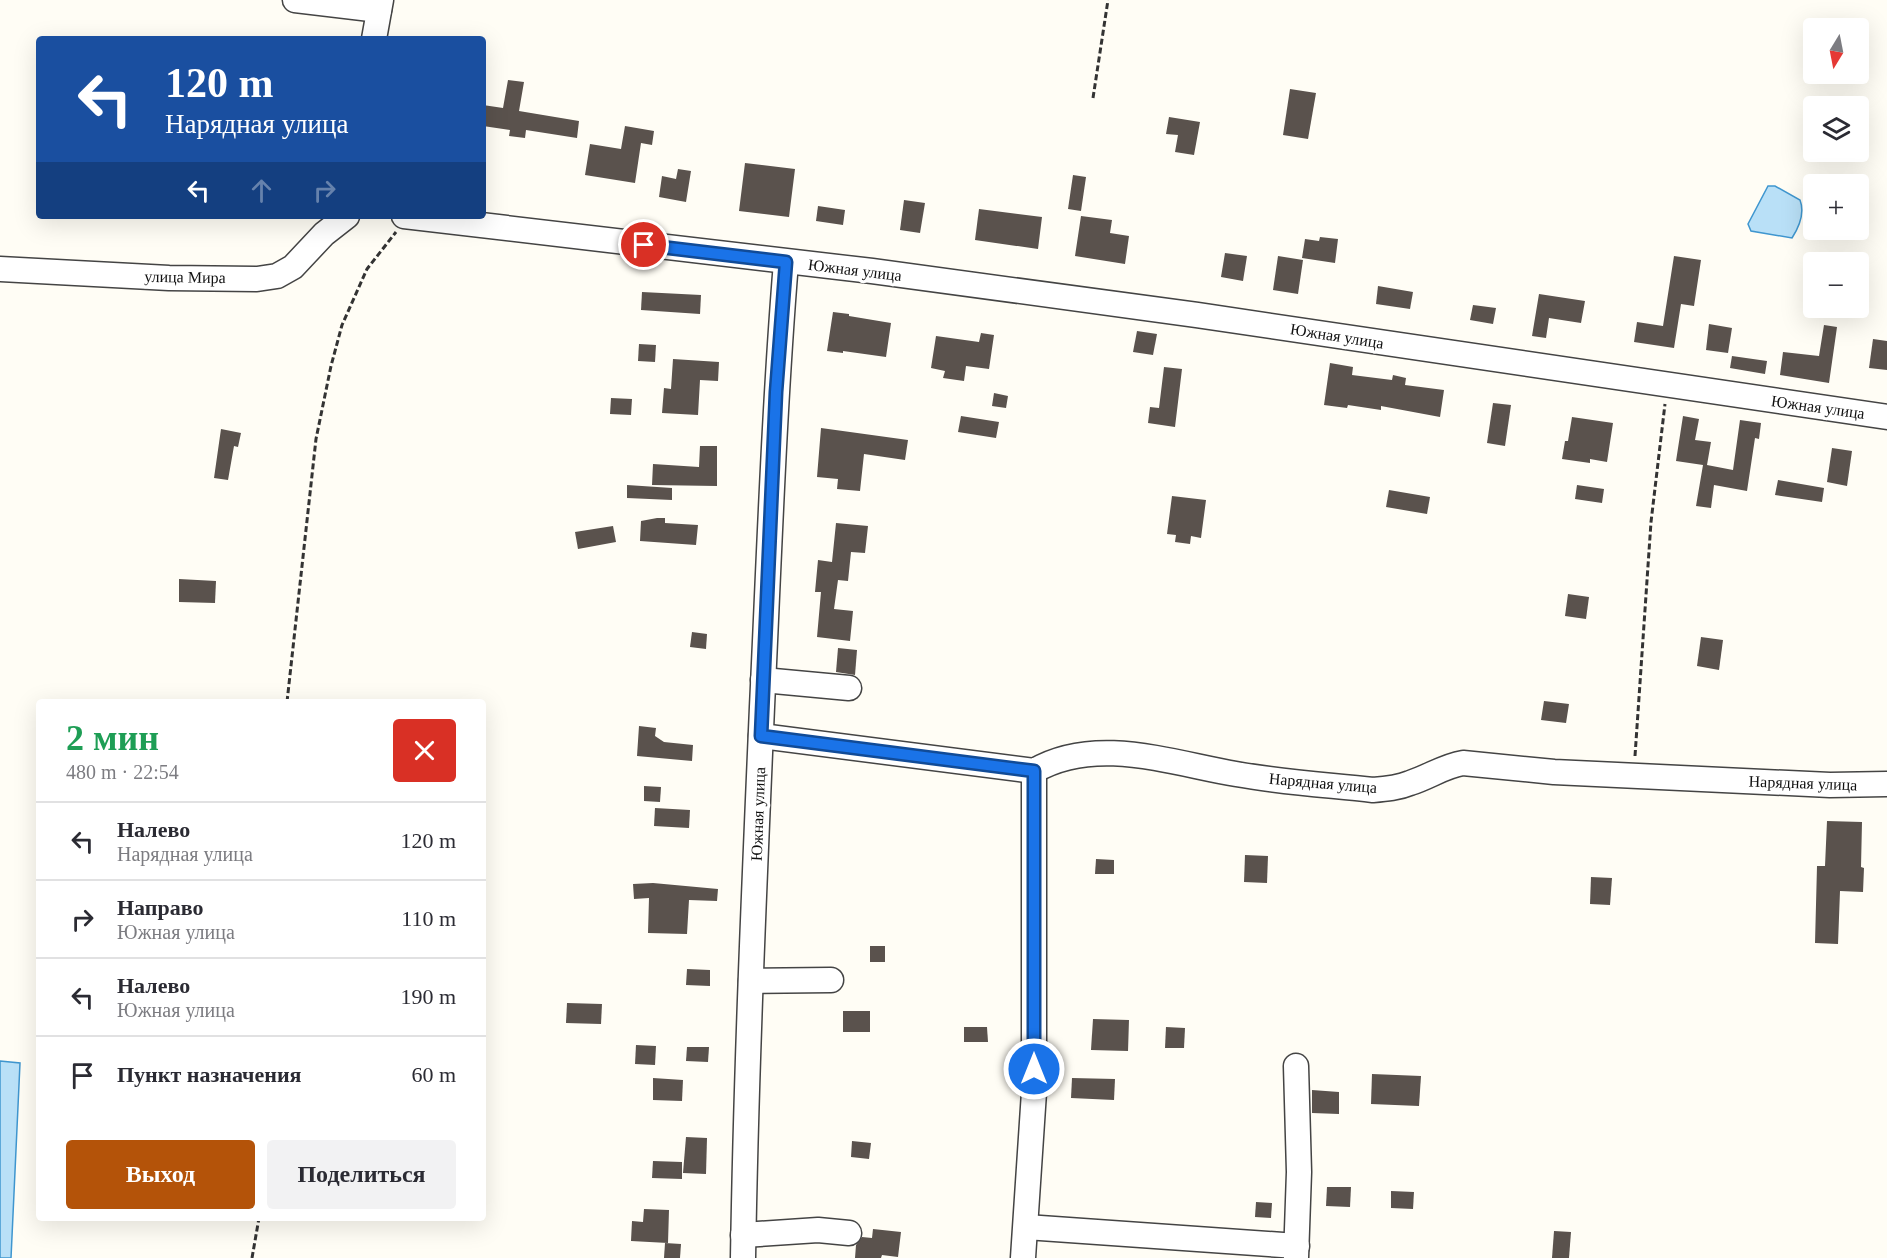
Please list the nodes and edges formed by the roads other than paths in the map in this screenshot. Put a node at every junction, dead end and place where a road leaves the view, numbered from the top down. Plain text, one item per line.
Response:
1 (295, 0) edge
2 (380, 5) edge
3 (375, 36) edge
4 (342, 219) edge
5 (431, 219) edge
6 (786, 262) junction
7 (0, 269) edge
8 (1887, 417) edge
9 (763, 680) junction
10 (849, 688) dead end
11 (761, 736) junction
12 (1034, 771) junction
13 (1887, 784) edge
14 (831, 980) dead end
15 (751, 981) junction
16 (1296, 1066) dead end
17 (1026, 1227) junction
18 (849, 1233) dead end
19 (743, 1247) edge
20 (1297, 1252) edge
21 (1023, 1258) edge

1 - 2 street
2 - 3 street
4 - 7 street, улица Мира
5 - 6 street, Южная улица
6 - 8 street, Южная улица
6 - 9 street, Южная улица
9 - 10 street
9 - 11 street, Южная улица
11 - 12 street
11 - 15 street, Южная улица
12 - 13 street, Нарядная улица
12 - 17 street
14 - 15 street
15 - 19 street, Южная улица
16 - 20 street
17 - 20 street
17 - 21 street
18 - 19 street

